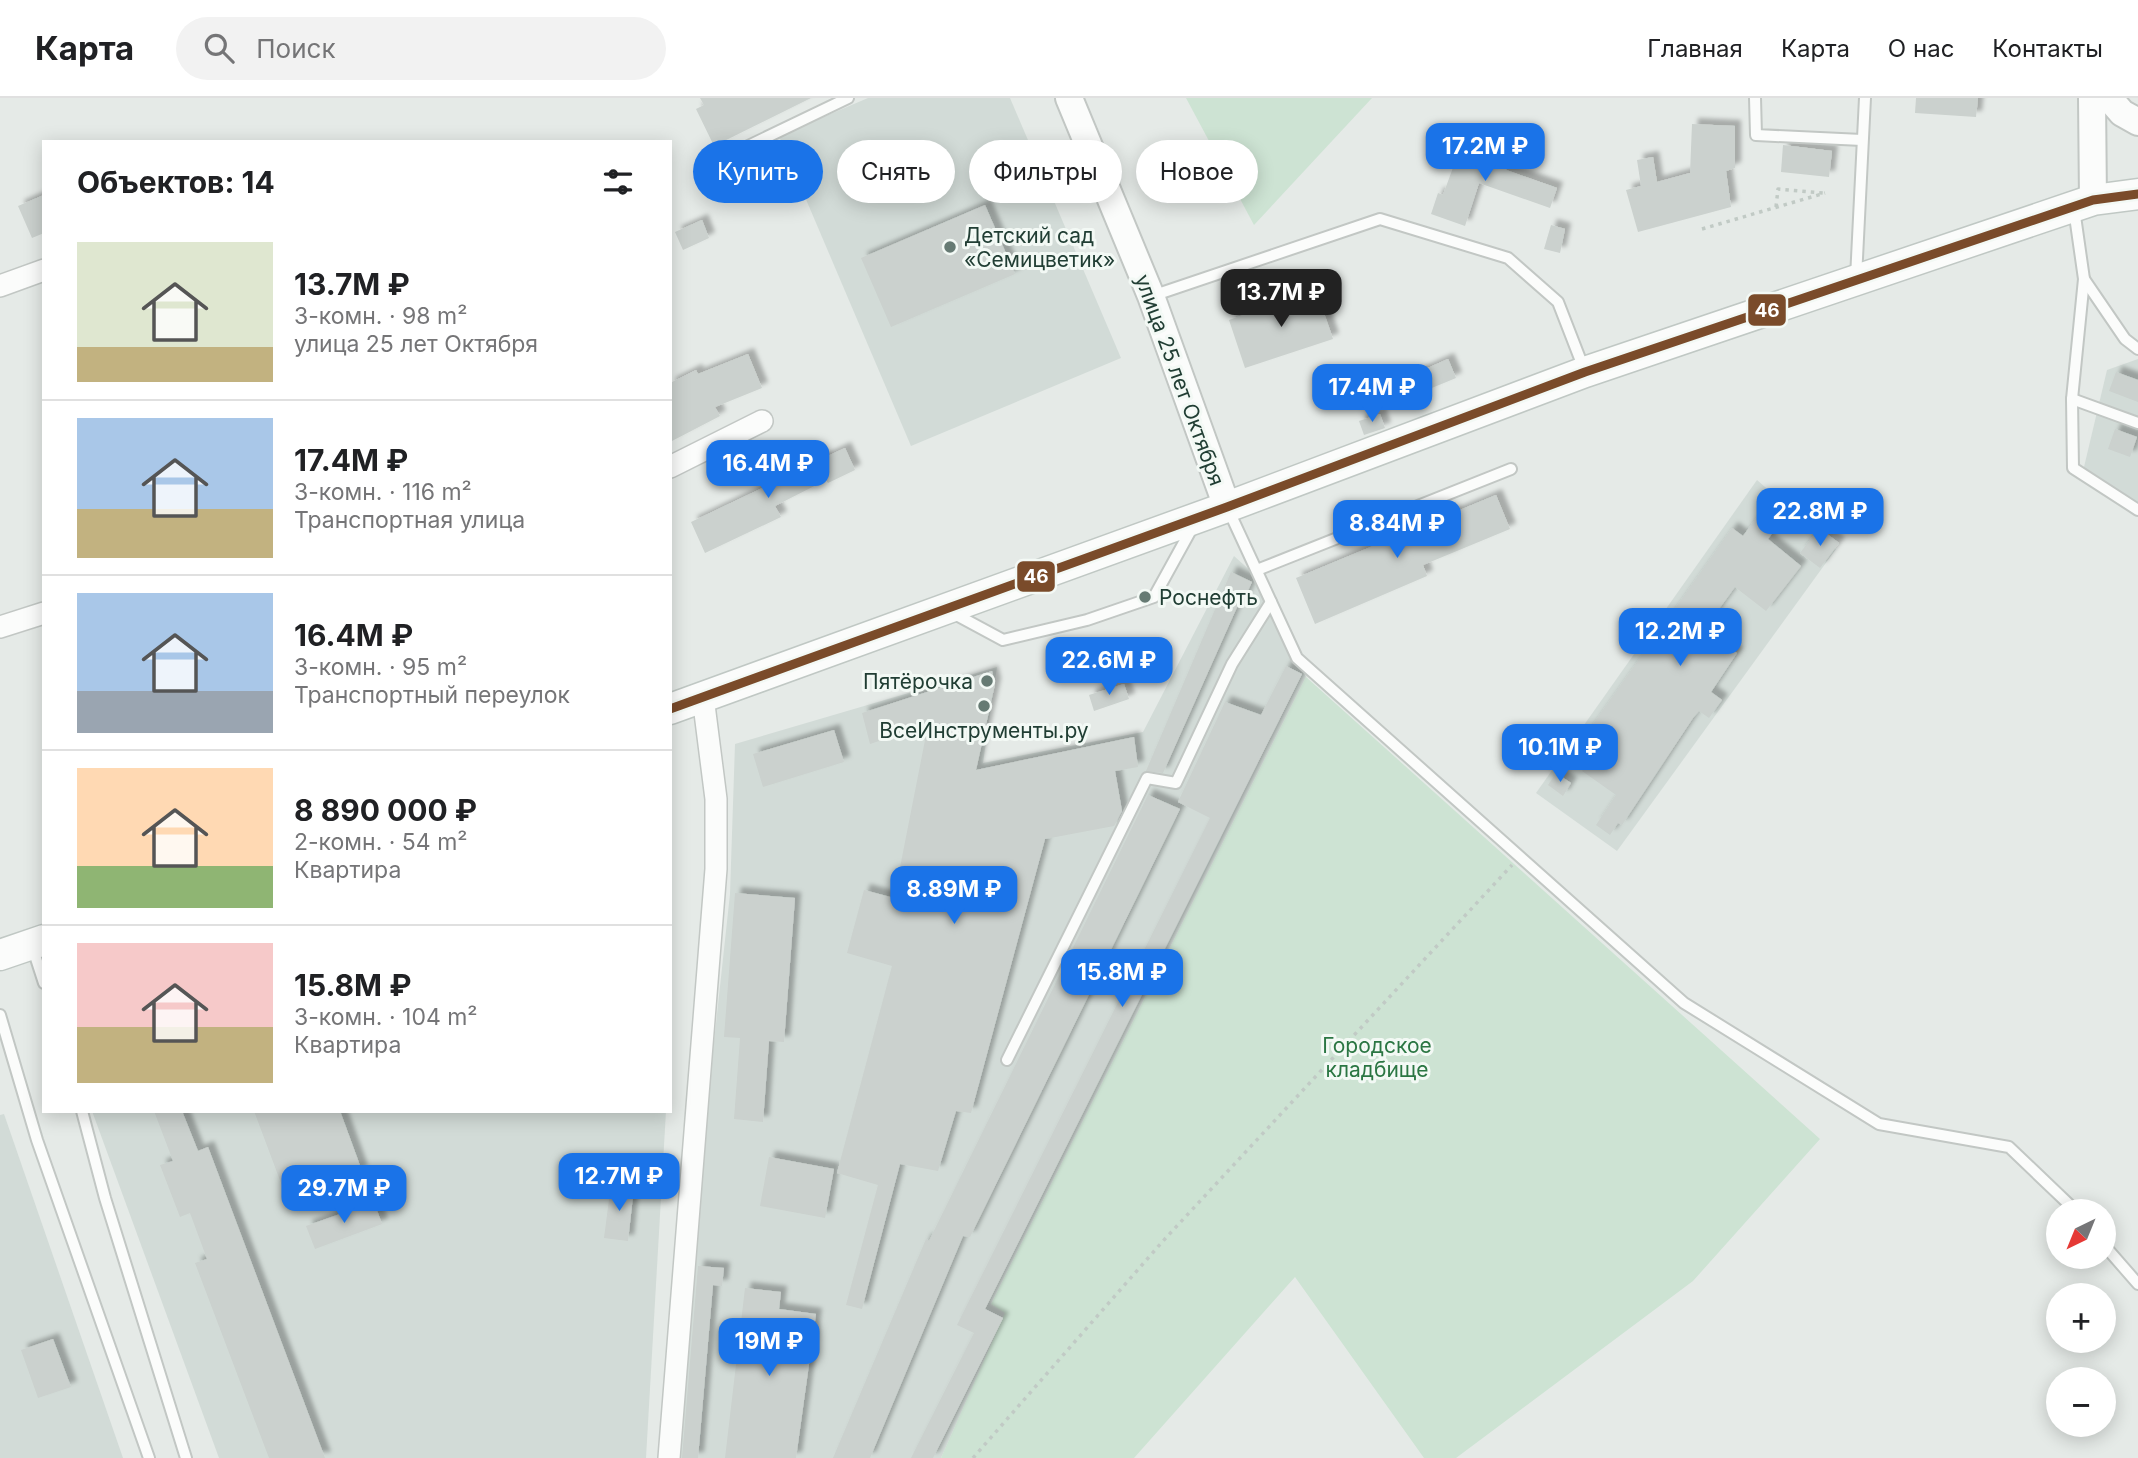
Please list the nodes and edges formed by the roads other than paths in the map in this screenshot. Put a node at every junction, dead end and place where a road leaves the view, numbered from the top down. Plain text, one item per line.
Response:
1 (848, 98) edge
2 (1069, 98) edge
3 (1755, 98) edge
4 (1865, 98) edge
5 (2092, 98) edge
6 (2109, 98) edge
7 (2138, 122) edge
8 (1862, 139) junction
9 (761, 140) edge
10 (2138, 194) edge
11 (2083, 203) junction
12 (42, 271) edge
13 (2084, 279) junction
14 (1856, 281) junction
15 (0, 286) edge
16 (1151, 296) junction
17 (2138, 349) edge
18 (1584, 372) junction
19 (2072, 399) junction
20 (762, 421) dead end
21 (2138, 423) edge
22 (672, 466) edge
23 (1511, 469) dead end
24 (1227, 507) junction
25 (2138, 510) edge
26 (1198, 516) junction
27 (1257, 570) junction
28 (1271, 602) junction
29 (945, 608) junction
30 (42, 614) edge
31 (0, 626) edge
32 (703, 697) junction
33 (672, 708) edge
34 (38, 942) edge
35 (0, 955) edge
36 (42, 970) edge
37 (0, 1015) edge
38 (1007, 1060) dead end
39 (83, 1113) edge
40 (2063, 1199) edge
41 (2116, 1259) edge
42 (2138, 1284) edge
43 (149, 1458) edge
44 (186, 1458) edge
45 (669, 1458) edge

1 - 9 lane
2 - 16 street, улица 25 лет Октября
3 - 8 lane
4 - 8 lane
5 - 11 street
6 - 7 street
8 - 14 lane
10 - 11 main road
11 - 13 lane
11 - 14 main road
12 - 15 street
13 - 17 lane
13 - 19 lane
14 - 18 main road
16 - 18 lane
16 - 24 street, улица 25 лет Октября
18 - 24 main road
19 - 21 lane
19 - 25 lane
20 - 22 street
23 - 27 lane
24 - 26 main road
24 - 27 lane
26 - 29 main road
26 - 29 lane
27 - 28 lane
28 - 38 lane
28 - 40 lane
29 - 32 main road
30 - 31 street
32 - 33 main road
32 - 45 street
34 - 35 main road
34 - 36 lane
37 - 43 lane
39 - 44 lane
41 - 42 lane

